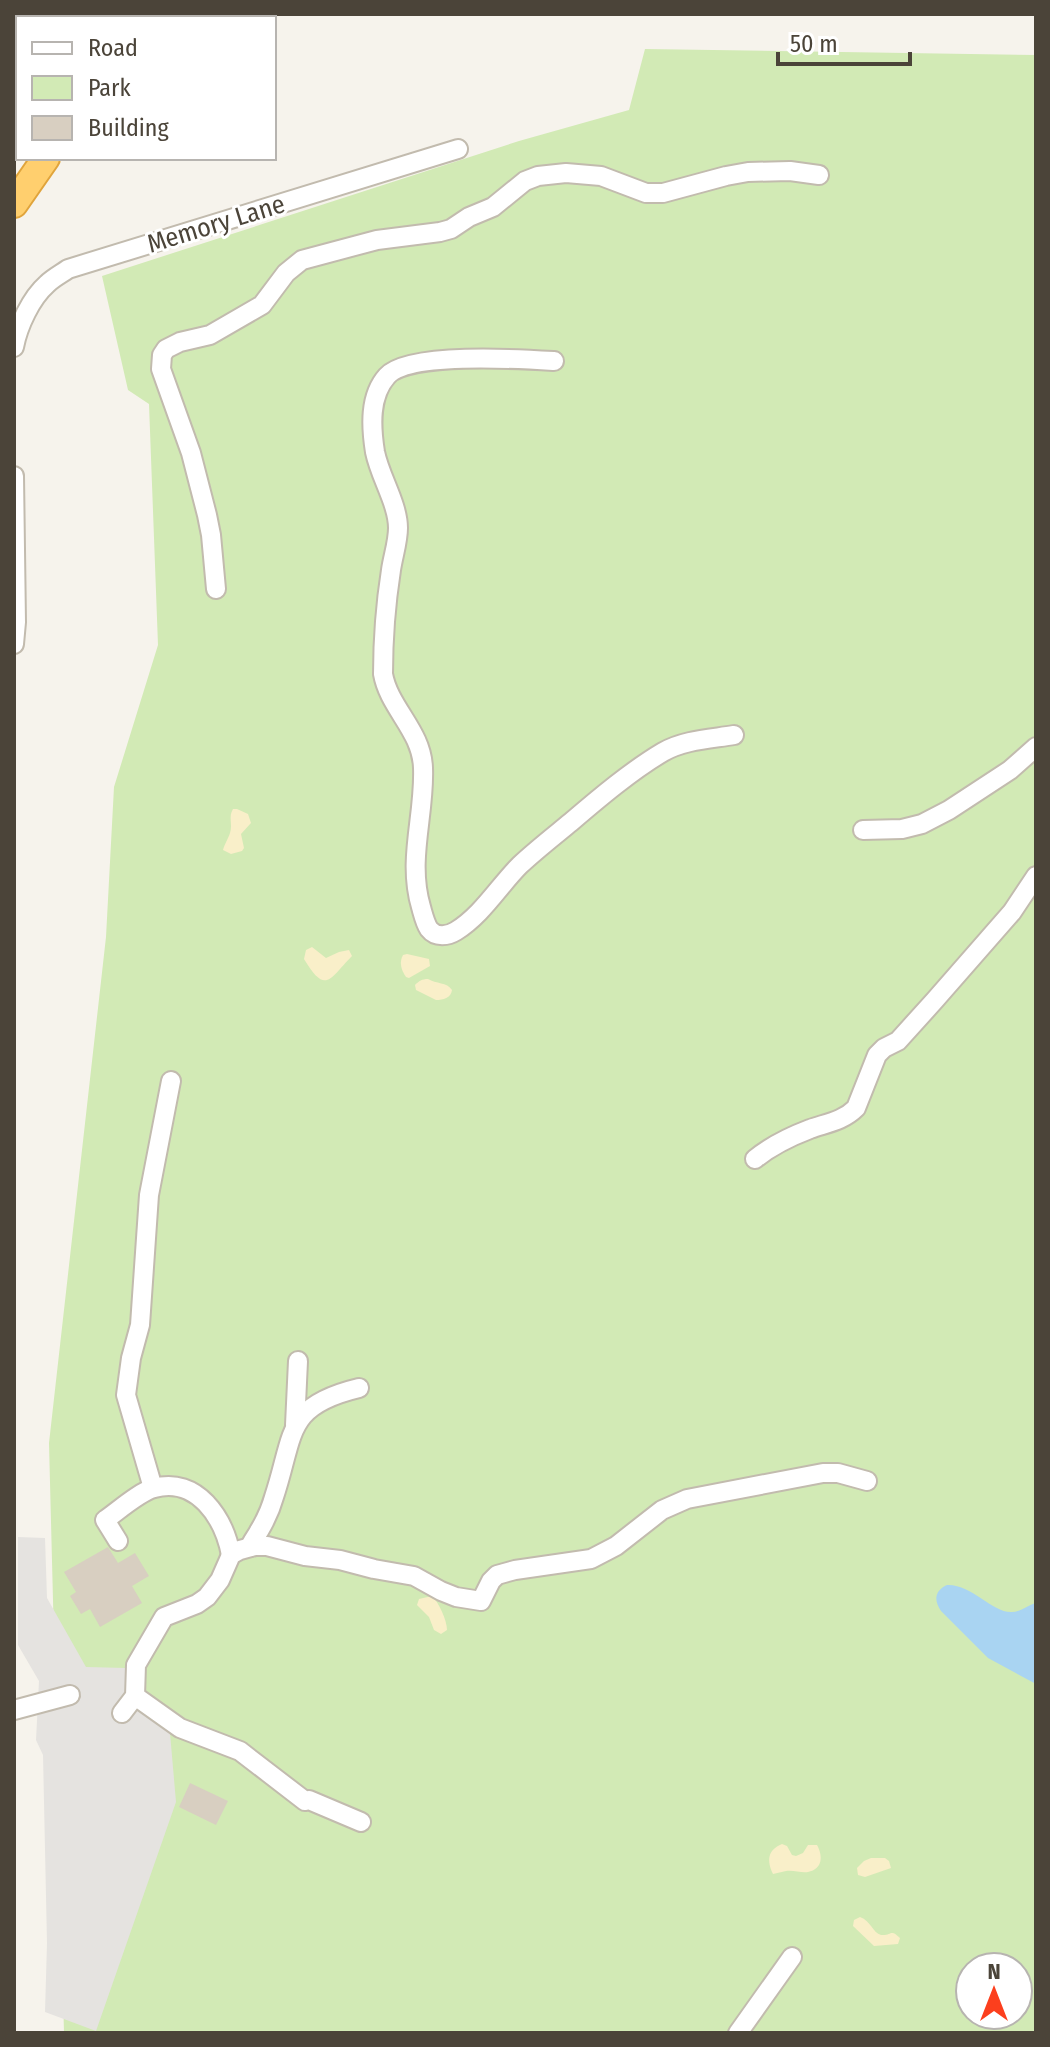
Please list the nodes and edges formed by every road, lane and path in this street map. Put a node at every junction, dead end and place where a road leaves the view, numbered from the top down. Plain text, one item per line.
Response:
1 (458, 149) dead end
2 (45, 160) edge
3 (819, 175) dead end
4 (14, 204) edge
5 (14, 347) edge
6 (554, 361) dead end
7 (14, 476) edge
8 (216, 589) dead end
9 (14, 644) edge
10 (734, 735) dead end
11 (1036, 747) edge
12 (863, 830) dead end
13 (1036, 876) edge
14 (171, 1081) dead end
15 (755, 1159) dead end
16 (298, 1361) dead end
17 (359, 1388) dead end
18 (295, 1425) junction
19 (867, 1481) dead end
20 (153, 1488) junction
21 (118, 1541) dead end
22 (250, 1547) junction
23 (231, 1555) junction
24 (70, 1695) dead end
25 (135, 1696) junction
26 (14, 1710) edge
27 (122, 1713) dead end
28 (361, 1822) dead end
29 (792, 1957) dead end
30 (738, 2033) edge

1 - 5 street, Memory Lane
2 - 4 highway
3 - 8 street
6 - 10 street
7 - 9 street
11 - 12 street
13 - 15 street
14 - 20 street
16 - 18 street
17 - 18 street
18 - 22 street
19 - 22 street
20 - 21 street
20 - 23 street
22 - 23 street
23 - 25 street
24 - 26 street
25 - 27 street
25 - 28 street
29 - 30 street

